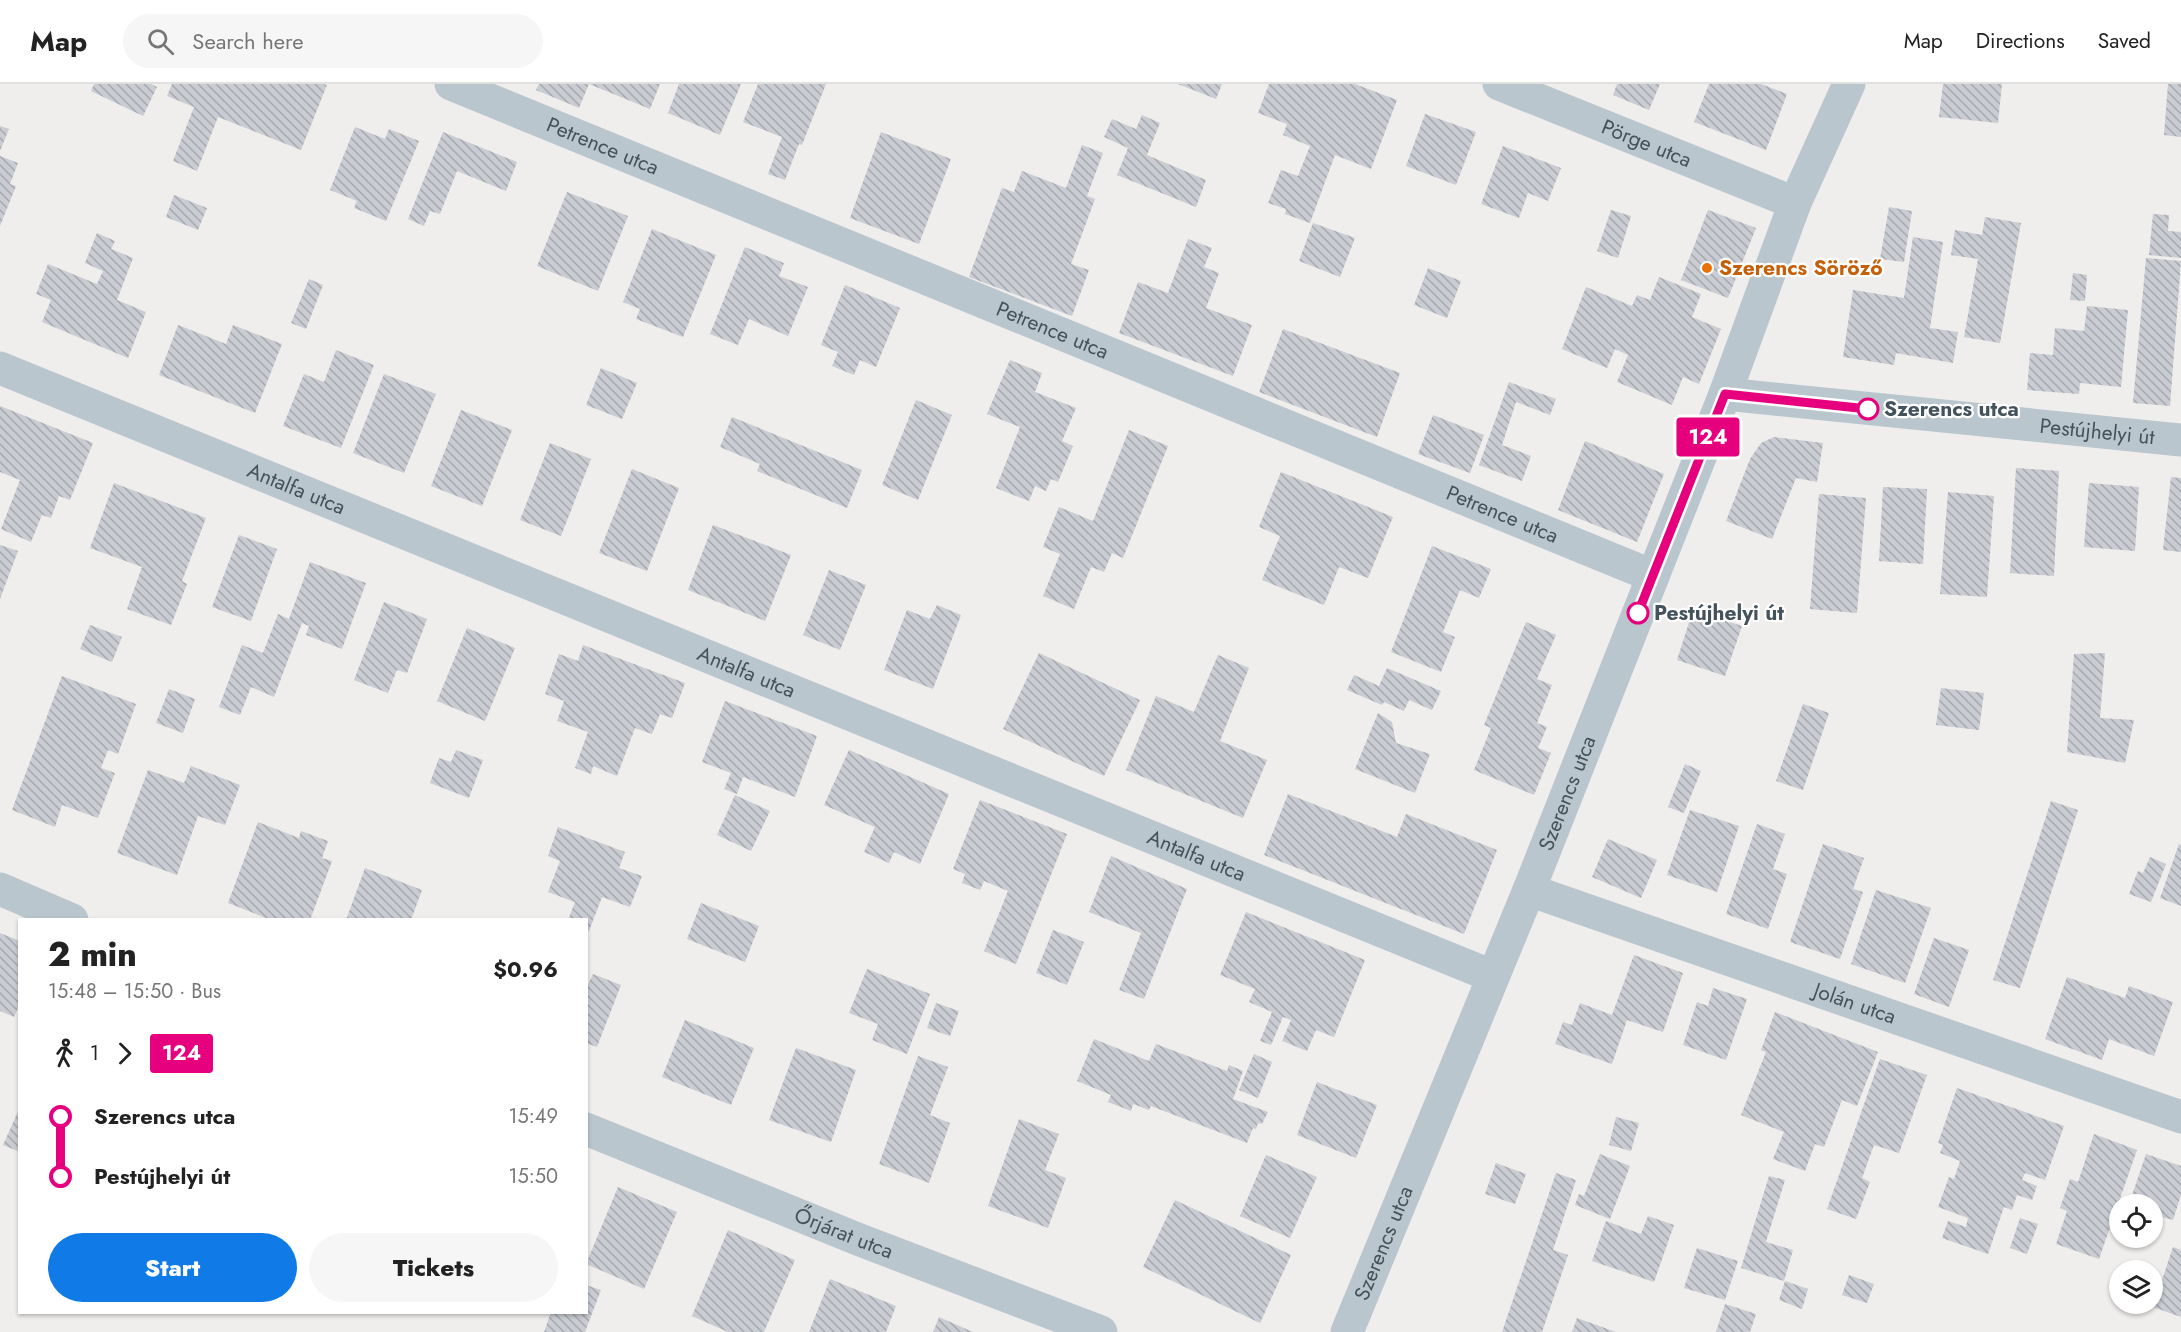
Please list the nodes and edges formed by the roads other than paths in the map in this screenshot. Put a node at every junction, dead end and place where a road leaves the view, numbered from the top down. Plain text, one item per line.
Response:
1 (451, 84) edge
2 (1499, 84) edge
3 (1849, 84) edge
4 (1795, 203) junction
5 (0, 368) edge
6 (1725, 394) junction
7 (2181, 440) edge
8 (1653, 576) junction
9 (0, 889) edge
10 (1529, 890) junction
11 (67, 918) edge
12 (1492, 976) junction
13 (2181, 1118) edge
14 (588, 1130) edge
15 (1101, 1332) edge
16 (1347, 1332) edge

1 - 8 street, Petrence utca
2 - 4 street, Pörge utca
3 - 4 street, Szerencs utca
4 - 6 street, Szerencs utca
5 - 12 street, Antalfa utca
6 - 7 street, Pestújhelyi út
6 - 8 street, Szerencs utca
8 - 10 street, Szerencs utca
9 - 11 street
10 - 12 street, Szerencs utca
10 - 13 street, Jolán utca
12 - 16 street, Szerencs utca
14 - 15 street, Őrjárat utca

